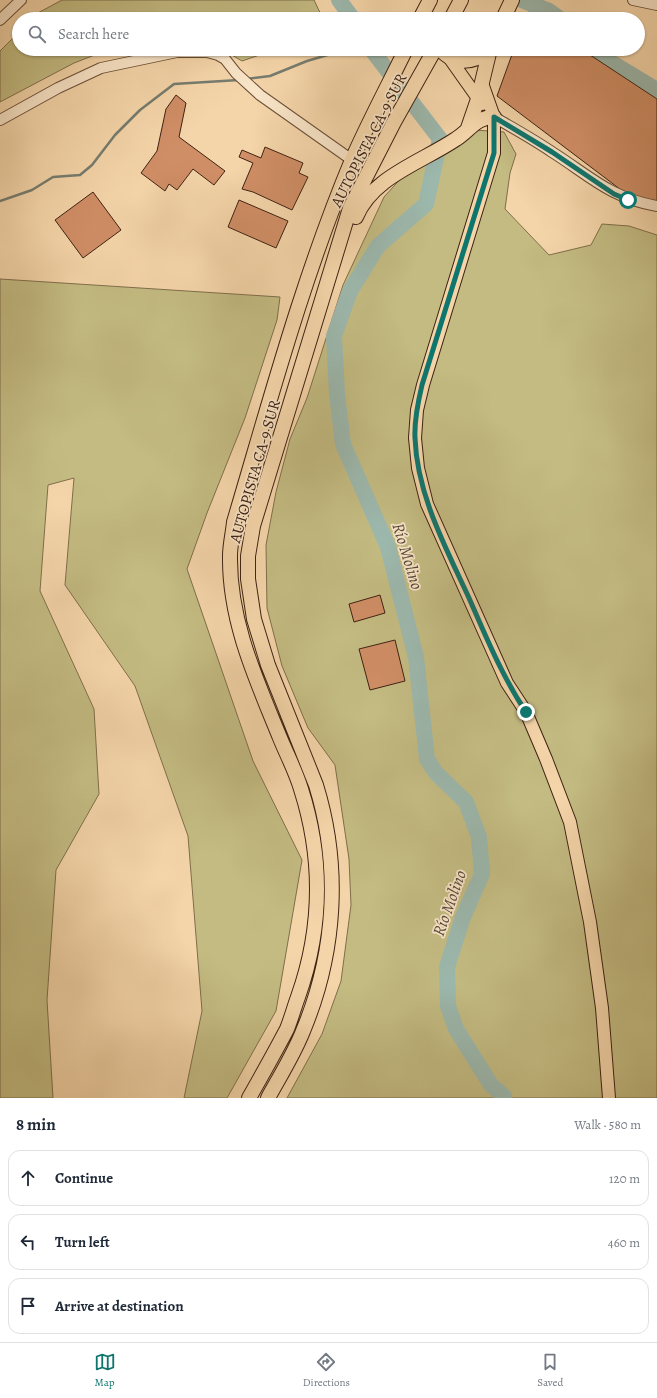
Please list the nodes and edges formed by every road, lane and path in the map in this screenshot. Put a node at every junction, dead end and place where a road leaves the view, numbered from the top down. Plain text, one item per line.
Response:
1 (21, 0) edge
2 (430, 0) edge
3 (434, 0) edge
4 (461, 0) edge
5 (512, 0) edge
6 (632, 0) edge
7 (657, 5) edge
8 (429, 12) edge
9 (431, 12) edge
10 (455, 12) edge
11 (507, 12) edge
12 (0, 20) edge
13 (156, 56) edge
14 (220, 56) edge
15 (403, 56) edge
16 (431, 56) edge
17 (447, 56) edge
18 (450, 56) edge
19 (479, 56) edge
20 (489, 56) edge
21 (482, 83) junction
22 (478, 99) junction
23 (494, 117) junction
24 (0, 120) edge
25 (468, 128) junction
26 (352, 160) junction
27 (657, 206) edge
28 (325, 289) junction
29 (249, 1098) edge
30 (268, 1098) edge
31 (610, 1098) edge

1 - 12 street
2 - 8 highway
3 - 9 highway
4 - 10 highway
5 - 11 highway
6 - 7 street
13 - 24 street
14 - 26 street
15 - 26 highway, AUTOPISTA CA-9 SUR
16 - 28 highway, AUTOPISTA CA-9 SUR
17 - 22 main road
18 - 19 highway
20 - 21 highway
21 - 22 highway
21 - 23 main road
22 - 23 main road
22 - 25 highway
23 - 25 highway
23 - 27 street
23 - 31 main road
25 - 28 highway
26 - 29 highway, AUTOPISTA CA-9 SUR
28 - 30 highway, AUTOPISTA CA-9 SUR

